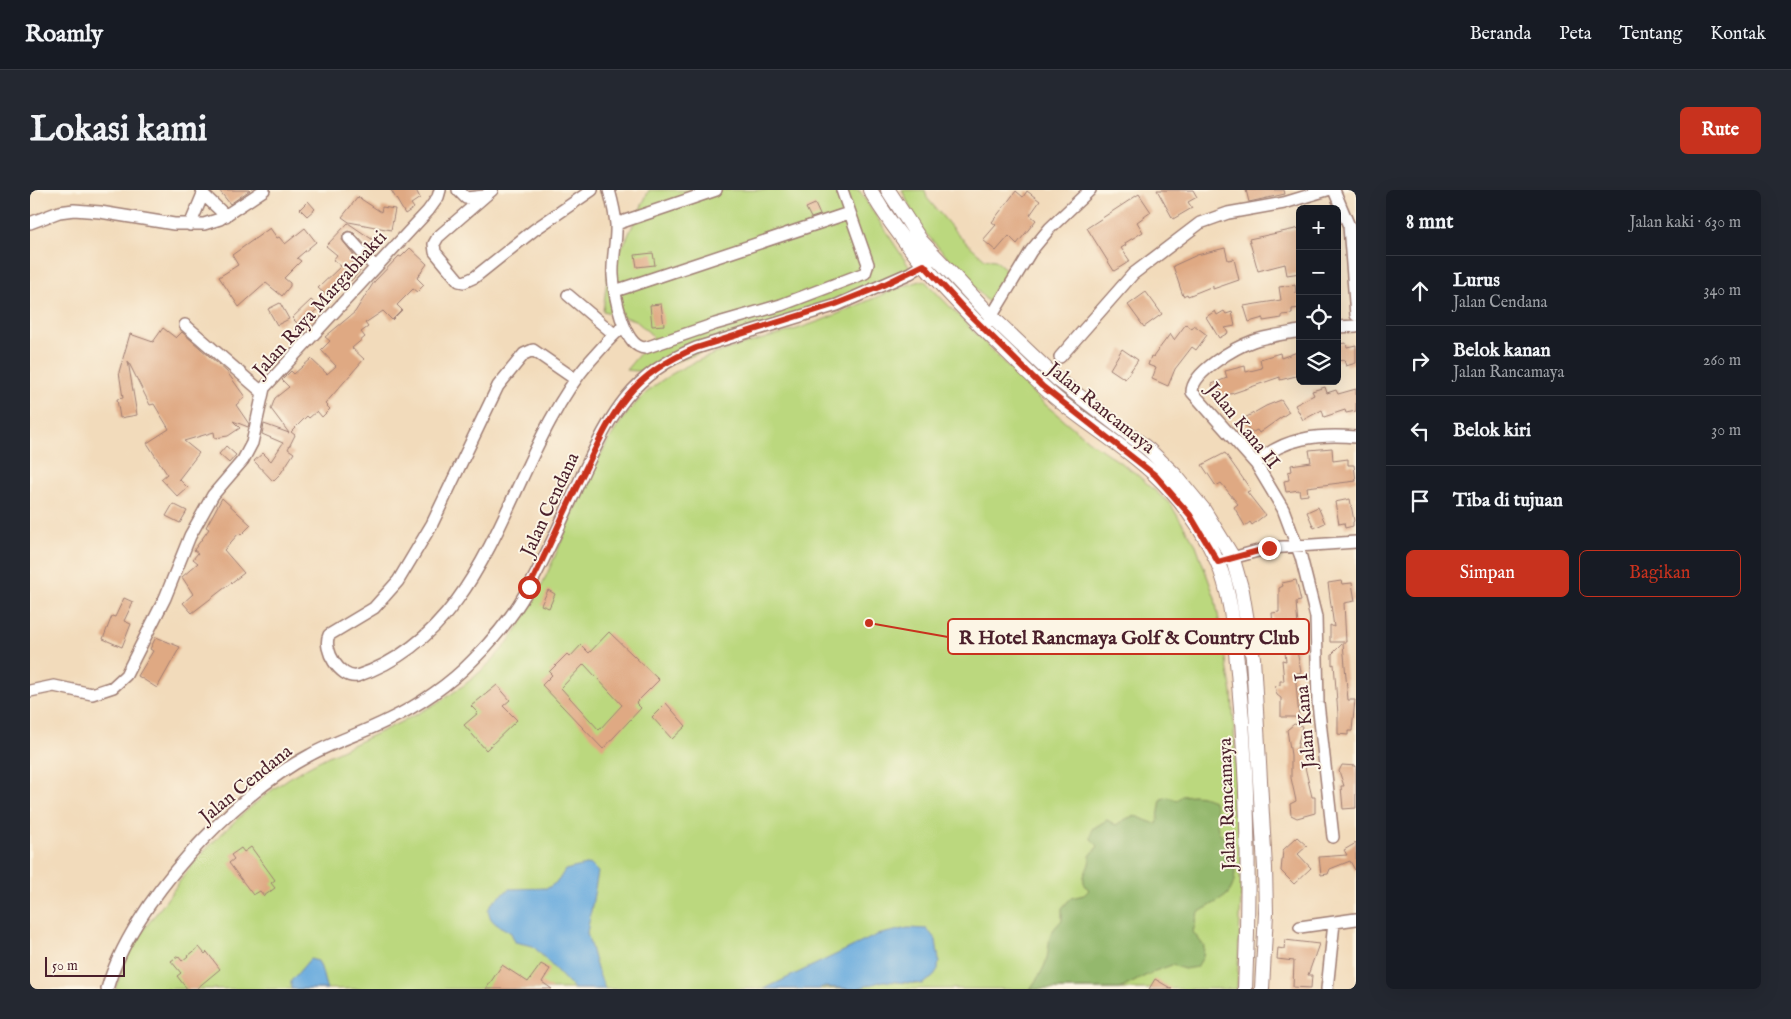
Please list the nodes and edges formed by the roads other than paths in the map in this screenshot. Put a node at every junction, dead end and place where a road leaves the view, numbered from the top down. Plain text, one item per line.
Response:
1 (264, 190) edge
2 (440, 190) edge
3 (458, 190) edge
4 (592, 190) edge
5 (608, 190) edge
6 (716, 190) edge
7 (842, 190) edge
8 (870, 190) edge
9 (888, 190) edge
10 (1090, 190) edge
11 (1327, 190) edge
12 (1334, 190) edge
13 (202, 192) edge
14 (489, 193) edge
15 (849, 213) junction
16 (226, 216) junction
17 (30, 223) edge
18 (616, 224) junction
19 (190, 225) junction
20 (1353, 233) edge
21 (349, 238) dead end
22 (929, 262) junction
23 (375, 268) junction
24 (615, 291) junction
25 (568, 295) dead end
26 (1356, 315) edge
27 (992, 317) junction
28 (185, 325) dead end
29 (624, 326) junction
30 (1356, 326) edge
31 (1341, 327) edge
32 (984, 329) junction
33 (1296, 332) edge
34 (614, 334) junction
35 (1060, 357) dead end
36 (575, 379) junction
37 (262, 392) junction
38 (1356, 437) edge
39 (1256, 464) junction
40 (1356, 542) edge
41 (1297, 545) junction
42 (1232, 556) junction
43 (1218, 562) junction
44 (1254, 658) junction
45 (1236, 661) junction
46 (30, 691) edge
47 (1333, 837) dead end
48 (1356, 919) edge
49 (1334, 923) junction
50 (1300, 927) dead end
51 (107, 989) edge
52 (1244, 989) edge
53 (1262, 989) edge
54 (1327, 989) edge

1 - 16 street
2 - 23 street, Jalan Raya Margabhakti
3 - 14 street
4 - 14 street
5 - 18 street
6 - 18 street
7 - 15 street
8 - 22 street, Jalan Rancamaya
9 - 22 street, Jalan Rancamaya
10 - 27 street
11 - 35 street
12 - 20 street
13 - 16 street
13 - 19 street
15 - 24 street
15 - 29 street
16 - 19 street
17 - 19 street
18 - 24 street
20 - 26 street
21 - 23 street
22 - 27 street, Jalan Rancamaya
22 - 32 street, Jalan Rancamaya
22 - 51 street, Jalan Cendana
23 - 37 street, Jalan Raya Margabhakti
24 - 29 street
25 - 34 street
27 - 32 street
27 - 42 street, Jalan Rancamaya
28 - 37 street
29 - 34 street
30 - 31 street
32 - 43 street, Jalan Rancamaya
33 - 39 street, Jalan Kana II
34 - 36 street
36 - 36 street
37 - 46 street, Jalan Raya Margabhakti
38 - 39 street
39 - 41 street, Jalan Kana II
40 - 41 street
41 - 42 street
41 - 47 street, Jalan Kana I
42 - 43 street
42 - 44 street, Jalan Rancamaya
43 - 45 street, Jalan Rancamaya
44 - 45 street
44 - 53 street, Jalan Rancamaya
45 - 52 street, Jalan Rancamaya
48 - 49 street
49 - 50 street
49 - 54 street

